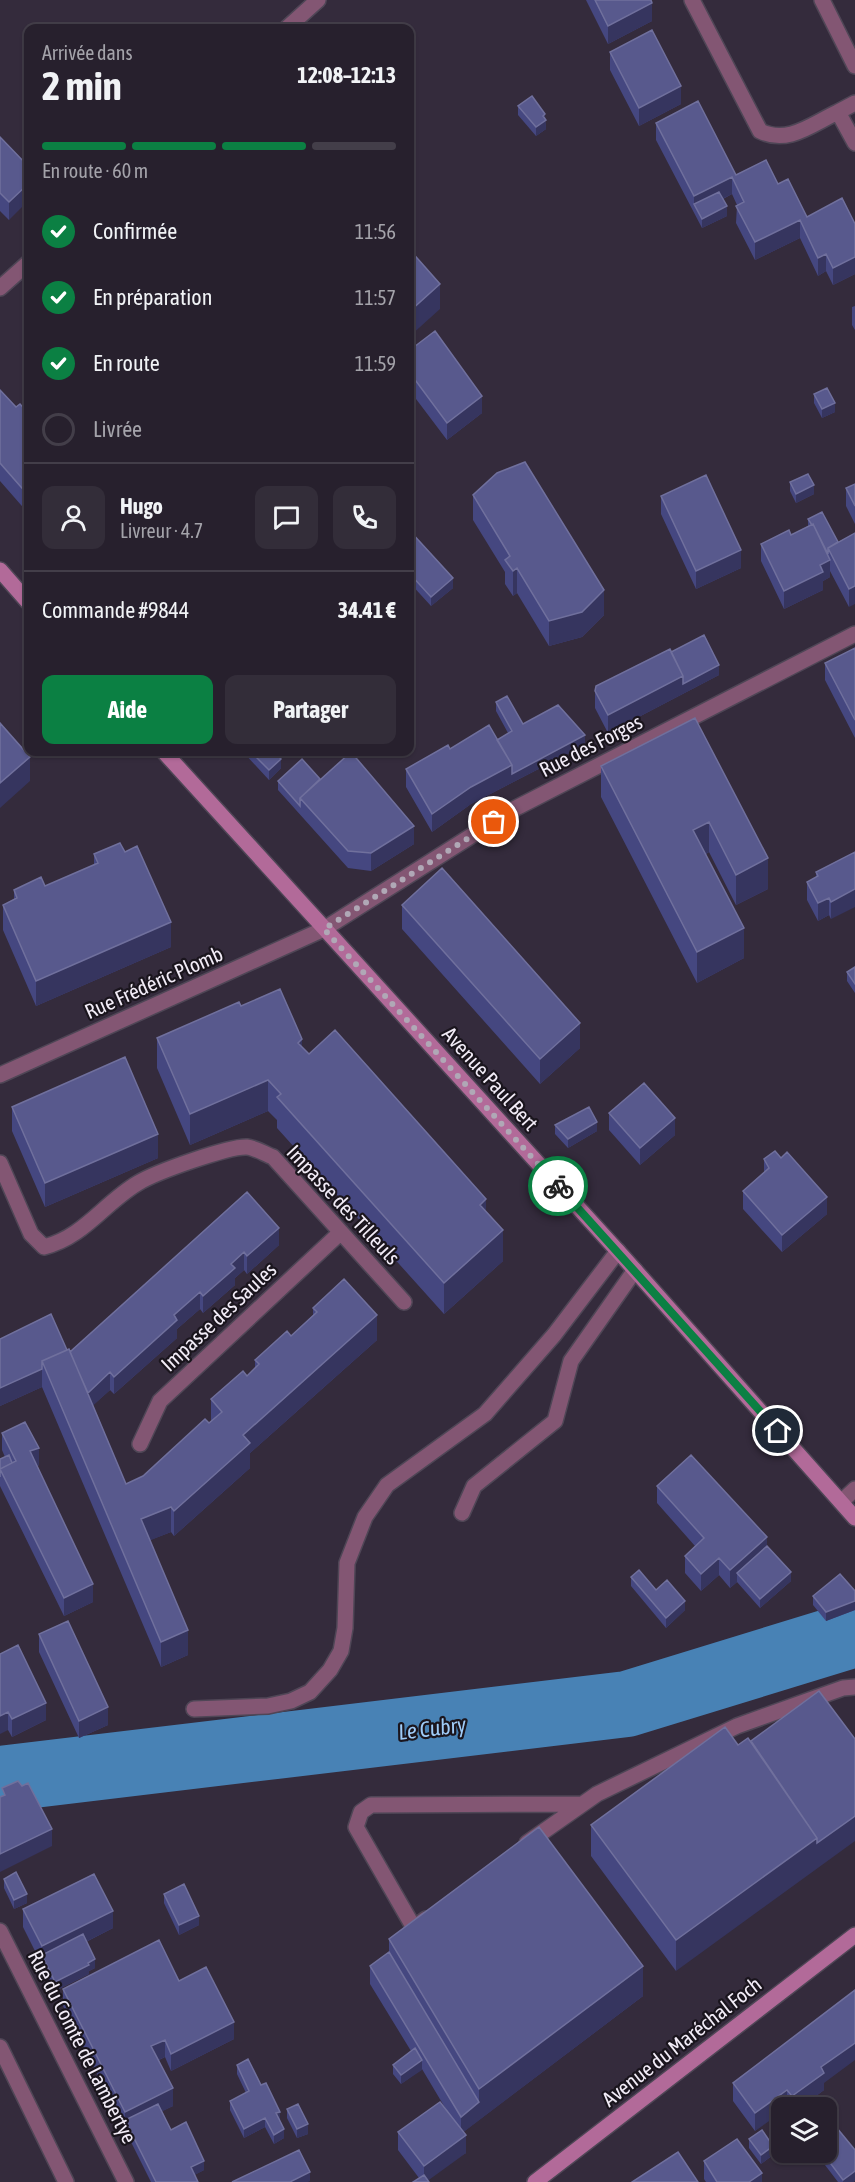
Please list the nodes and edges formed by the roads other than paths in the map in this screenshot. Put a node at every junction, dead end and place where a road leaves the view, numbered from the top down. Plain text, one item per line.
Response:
1 (318, 0) edge
2 (692, 0) edge
3 (822, 0) edge
4 (291, 24) edge
5 (855, 66) edge
6 (855, 103) edge
7 (837, 112) junction
8 (855, 143) edge
9 (24, 267) edge
10 (0, 288) edge
11 (0, 570) edge
12 (24, 597) edge
13 (855, 634) edge
14 (168, 756) edge
15 (324, 929) junction
16 (0, 1075) edge
17 (0, 1162) edge
18 (341, 1232) junction
19 (621, 1255) junction
20 (635, 1270) junction
21 (404, 1302) dead end
22 (140, 1444) dead end
23 (855, 1489) edge
24 (841, 1502) junction
25 (462, 1514) dead end
26 (855, 1518) edge
27 (855, 1687) edge
28 (194, 1709) dead end
29 (581, 1804) junction
30 (517, 1851) edge
31 (442, 1907) edge
32 (0, 1931) edge
33 (855, 1935) edge
34 (0, 2047) edge
35 (66, 2182) edge
36 (126, 2182) edge
37 (535, 2182) edge

1 - 4 street
2 - 7 street
3 - 5 street
6 - 7 street
7 - 8 street
9 - 10 street
11 - 12 main road
13 - 15 street, Rue des Forges
14 - 15 main road, Avenue Paul Bert
15 - 16 street, Rue Frédéric Plomb
15 - 19 main road, Avenue Paul Bert
17 - 18 street, Impasse des Tilleuls
18 - 21 street, Impasse des Tilleuls
18 - 22 street, Impasse des Saules
19 - 20 main road, Avenue Paul Bert
19 - 28 street
20 - 24 main road, Avenue Paul Bert
20 - 25 street
23 - 24 street
24 - 26 main road, Avenue Paul Bert
27 - 29 street
29 - 30 street
29 - 31 street
32 - 36 street, Rue du Comte de Lambertye
33 - 37 main road, Avenue du Maréchal Foch
34 - 35 street

